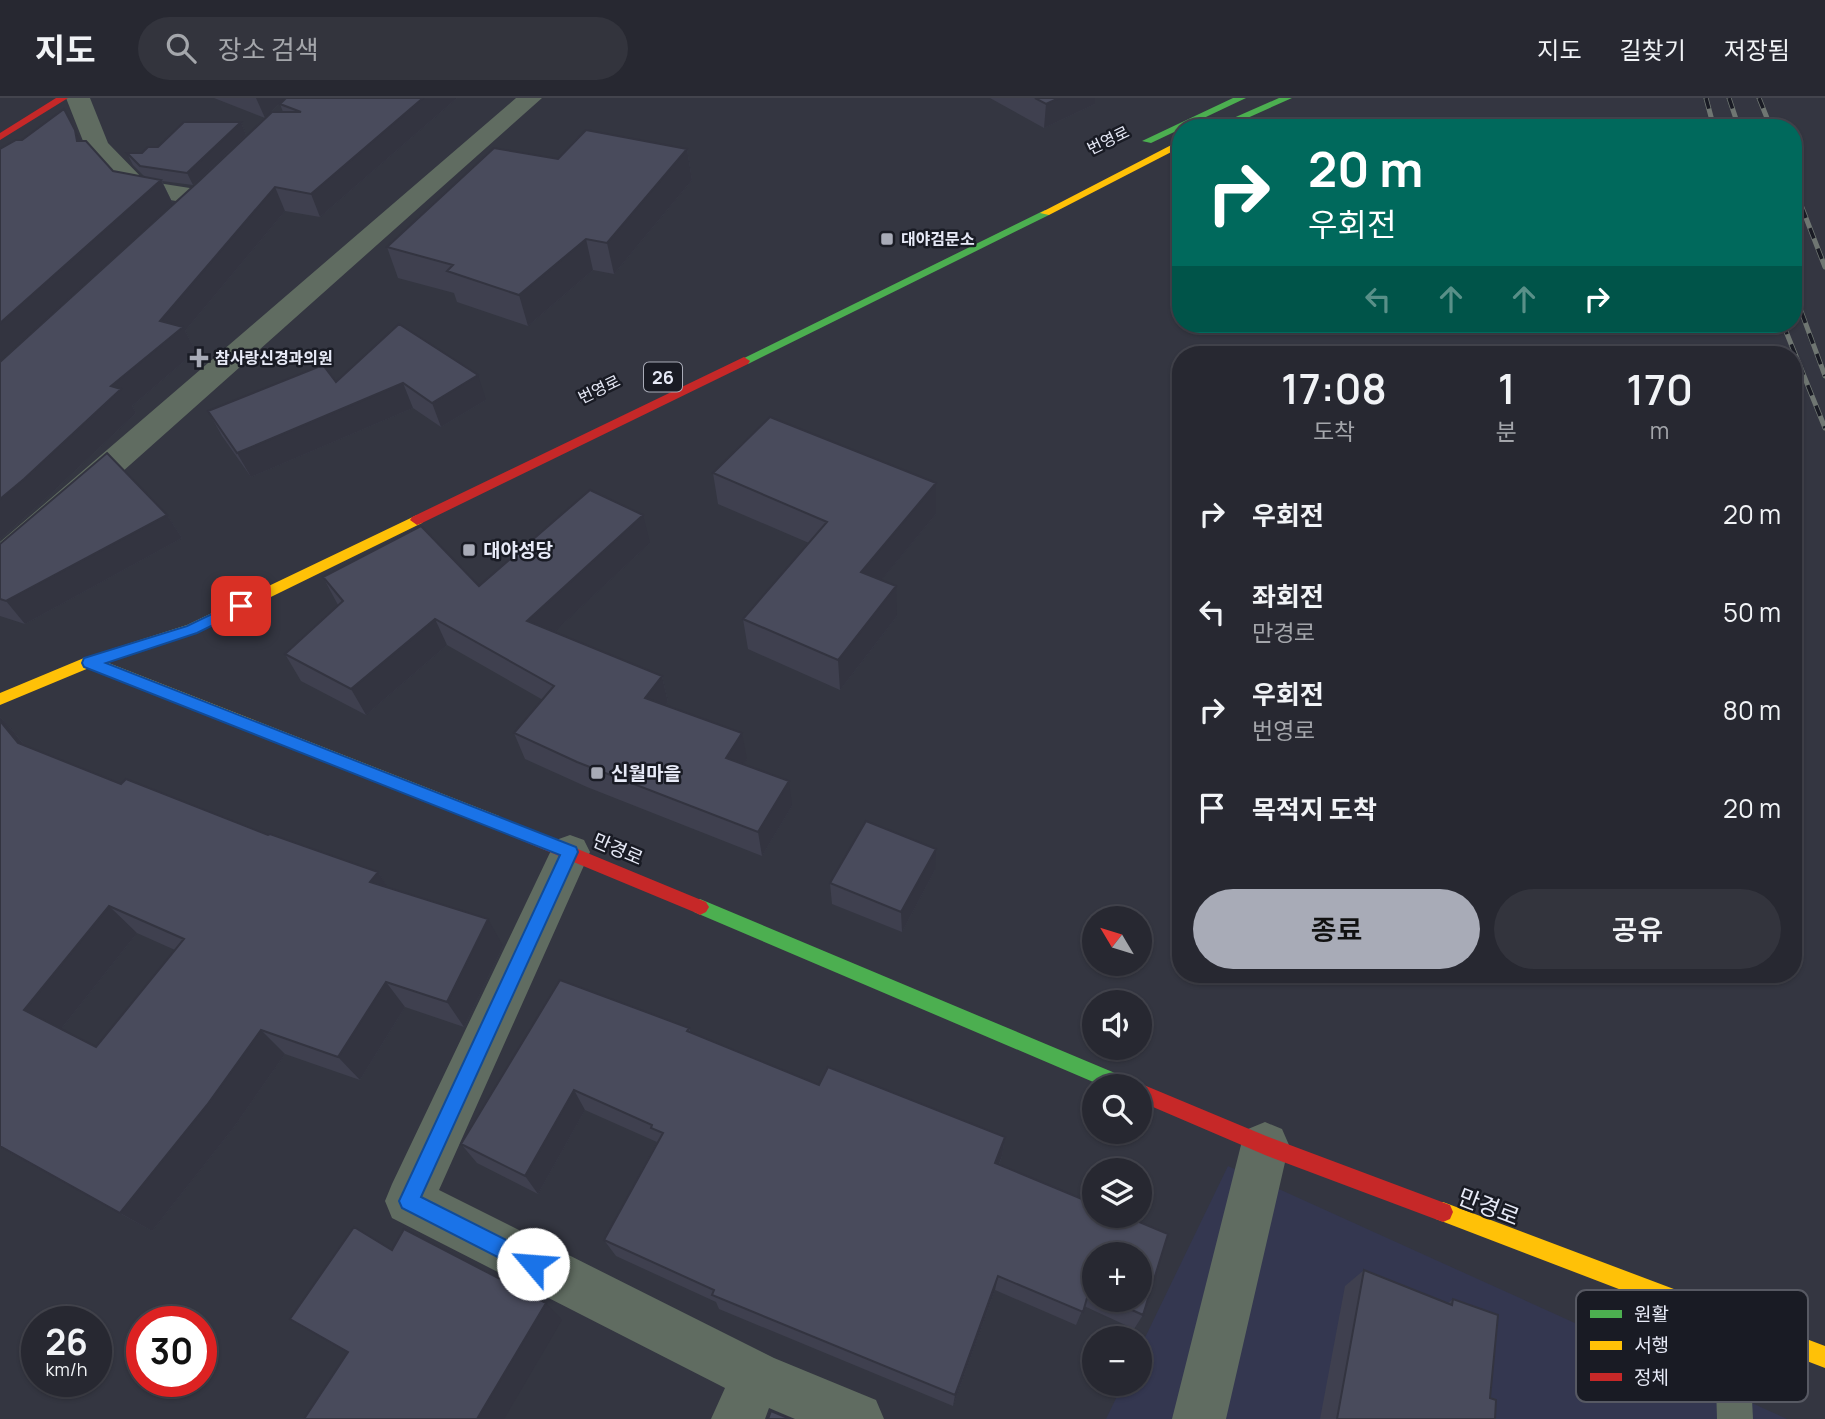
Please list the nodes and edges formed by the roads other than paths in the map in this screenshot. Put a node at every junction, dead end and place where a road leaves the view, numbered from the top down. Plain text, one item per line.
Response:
1 (63, 98) edge
2 (78, 98) edge
3 (530, 98) edge
4 (1241, 98) edge
5 (1287, 98) edge
6 (1195, 119) edge
7 (1237, 119) edge
8 (1172, 129) edge
9 (0, 137) edge
10 (1172, 147) edge
11 (1131, 148) dead end
12 (180, 216) edge
13 (0, 561) edge
14 (160, 622) dead end
15 (89, 663) junction
16 (0, 699) edge
17 (570, 852) junction
18 (1095, 1074) edge
19 (1152, 1097) edge
20 (1265, 1145) junction
21 (1647, 1290) edge
22 (1808, 1351) edge
23 (1825, 1357) edge
24 (747, 1398) edge
25 (857, 1419) edge
26 (1199, 1419) edge

1 - 9 main road
2 - 12 street
3 - 13 street
4 - 6 main road, 번영로
5 - 7 main road
8 - 11 main road, 번영로
10 - 15 main road, 번영로 / 26
14 - 15 main road, 번영로 / 26
15 - 16 main road, 번영로 / 26
15 - 17 main road, 만경로
17 - 18 main road, 만경로
17 - 24 street
19 - 20 main road, 만경로
20 - 21 main road, 만경로
20 - 26 street
22 - 23 main road, 만경로
24 - 25 street

